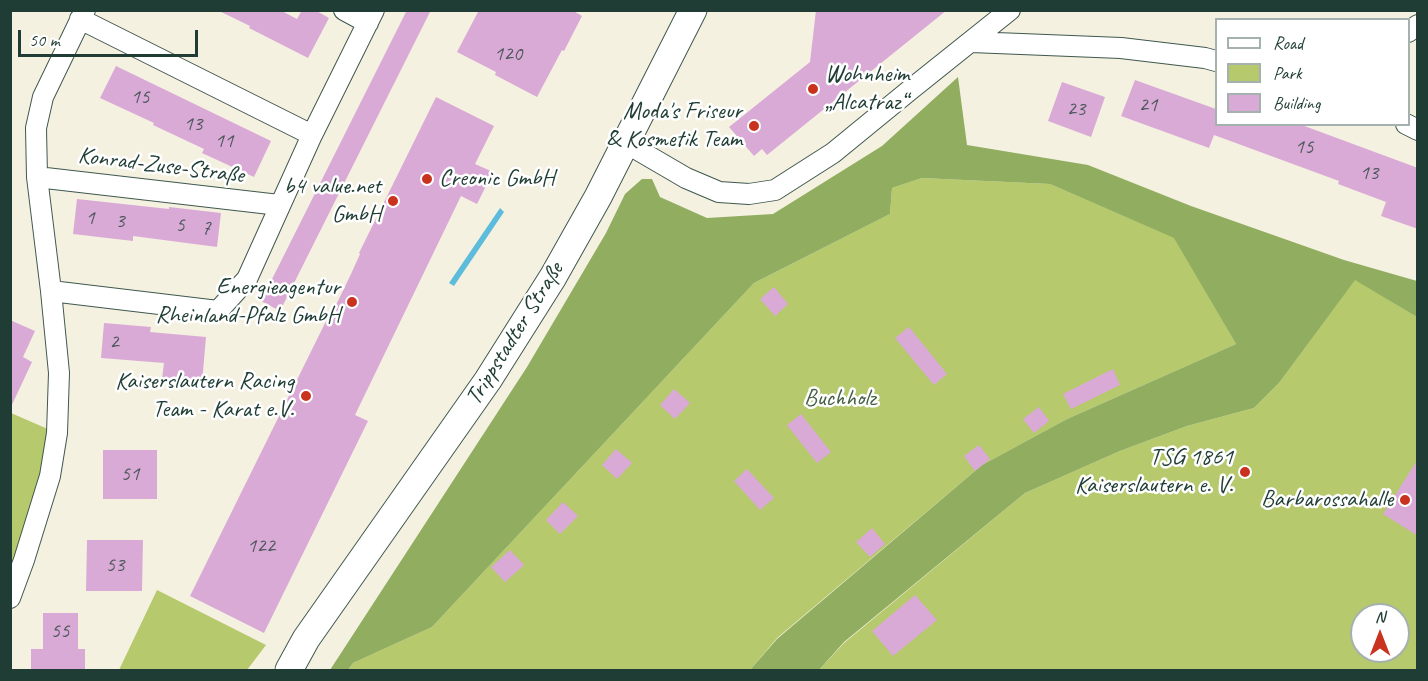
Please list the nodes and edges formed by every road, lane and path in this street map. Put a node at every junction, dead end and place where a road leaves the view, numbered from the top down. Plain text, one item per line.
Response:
1 (344, 10) edge
2 (693, 10) edge
3 (1010, 10) edge
4 (82, 15) edge
5 (371, 17) edge
6 (971, 42) junction
7 (1215, 61) edge
8 (312, 135) junction
9 (626, 143) junction
10 (37, 177) junction
11 (279, 205) junction
12 (51, 291) junction
13 (10, 598) edge
14 (306, 639) junction
15 (275, 670) edge
16 (290, 670) edge

1 - 5 street
2 - 9 main road, Trippstadter Straße
3 - 6 street
4 - 8 street
4 - 10 street
5 - 8 street
6 - 7 street
6 - 9 street
8 - 11 street
9 - 14 main road, Trippstadter Straße
10 - 11 street, Konrad-Zuse-Straße
10 - 12 street
11 - 12 street
12 - 13 street
14 - 15 main road, Trippstadter Straße
14 - 16 main road, Trippstadter Straße

